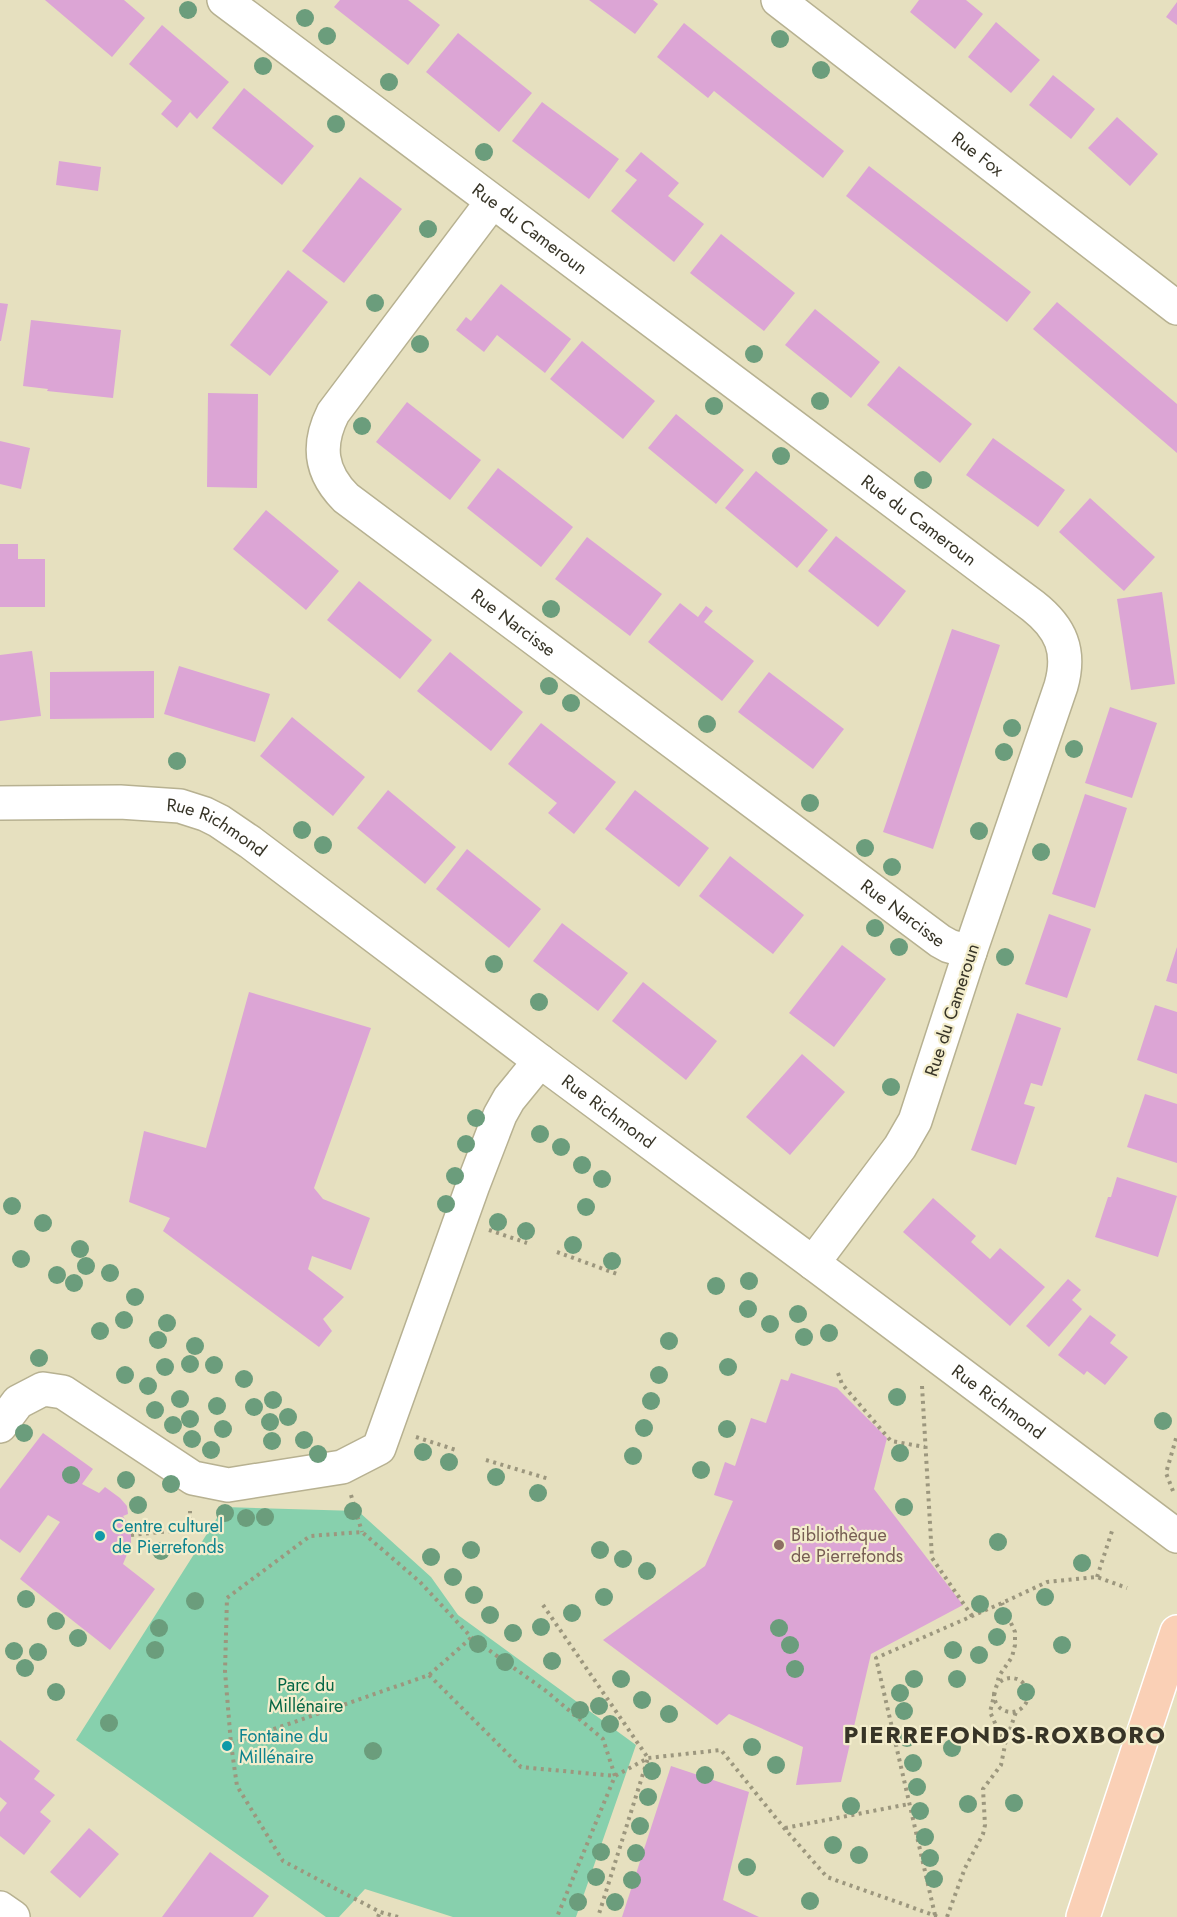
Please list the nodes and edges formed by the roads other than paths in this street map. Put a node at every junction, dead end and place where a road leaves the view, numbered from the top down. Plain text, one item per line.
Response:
1 (224, 0) edge
2 (778, 0) edge
3 (492, 202) junction
4 (1177, 308) edge
5 (0, 803) edge
6 (970, 952) junction
7 (540, 1062) junction
8 (813, 1263) junction
9 (0, 1426) edge
10 (1177, 1536) edge
11 (1177, 1632) edge
12 (0, 1908) edge
13 (13, 1917) edge
14 (1083, 1917) edge

1 - 3 street, Rue du Cameroun
2 - 4 street, Rue Fox
3 - 6 street, Rue du Cameroun
3 - 6 street, Rue Narcisse
5 - 7 street, Rue Richmond
6 - 8 street, Rue du Cameroun
7 - 8 street, Rue Richmond
7 - 9 street
8 - 10 street, Rue Richmond
11 - 14 main road
12 - 13 street

